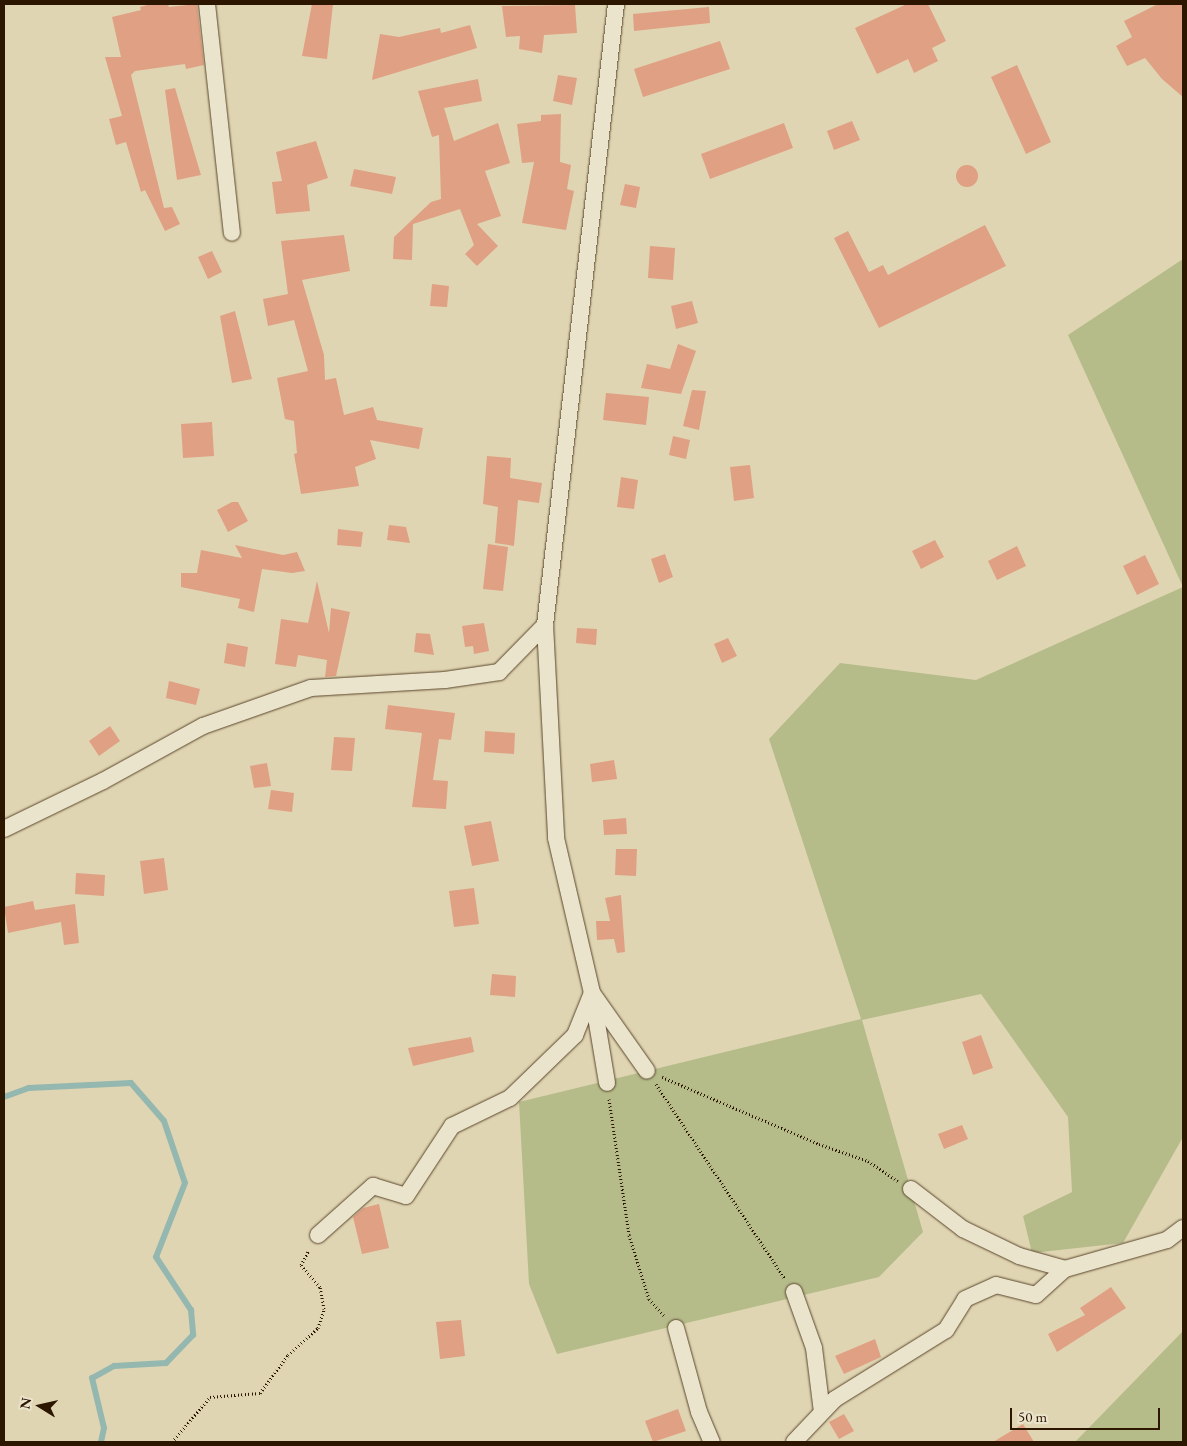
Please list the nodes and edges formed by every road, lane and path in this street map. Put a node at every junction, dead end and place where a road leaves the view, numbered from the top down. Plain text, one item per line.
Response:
1 (206, 4) edge
2 (616, 4) edge
3 (232, 233) dead end
4 (545, 625) junction
5 (4, 829) edge
6 (592, 993) junction
7 (647, 1071) junction
8 (607, 1084) joint
9 (910, 1189) joint
10 (1183, 1228) edge
11 (318, 1235) joint
12 (1065, 1269) junction
13 (794, 1292) joint
14 (676, 1328) joint
15 (822, 1412) junction
16 (172, 1442) edge
17 (712, 1442) edge
18 (794, 1442) edge

1 - 3 street
2 - 4 street
4 - 5 street
4 - 6 street
6 - 7 street
6 - 8 street
6 - 11 street
7 - 9 path
7 - 13 path
8 - 14 path
9 - 12 street
10 - 12 street
11 - 16 path
12 - 15 street
13 - 15 street
14 - 17 street
15 - 18 street

